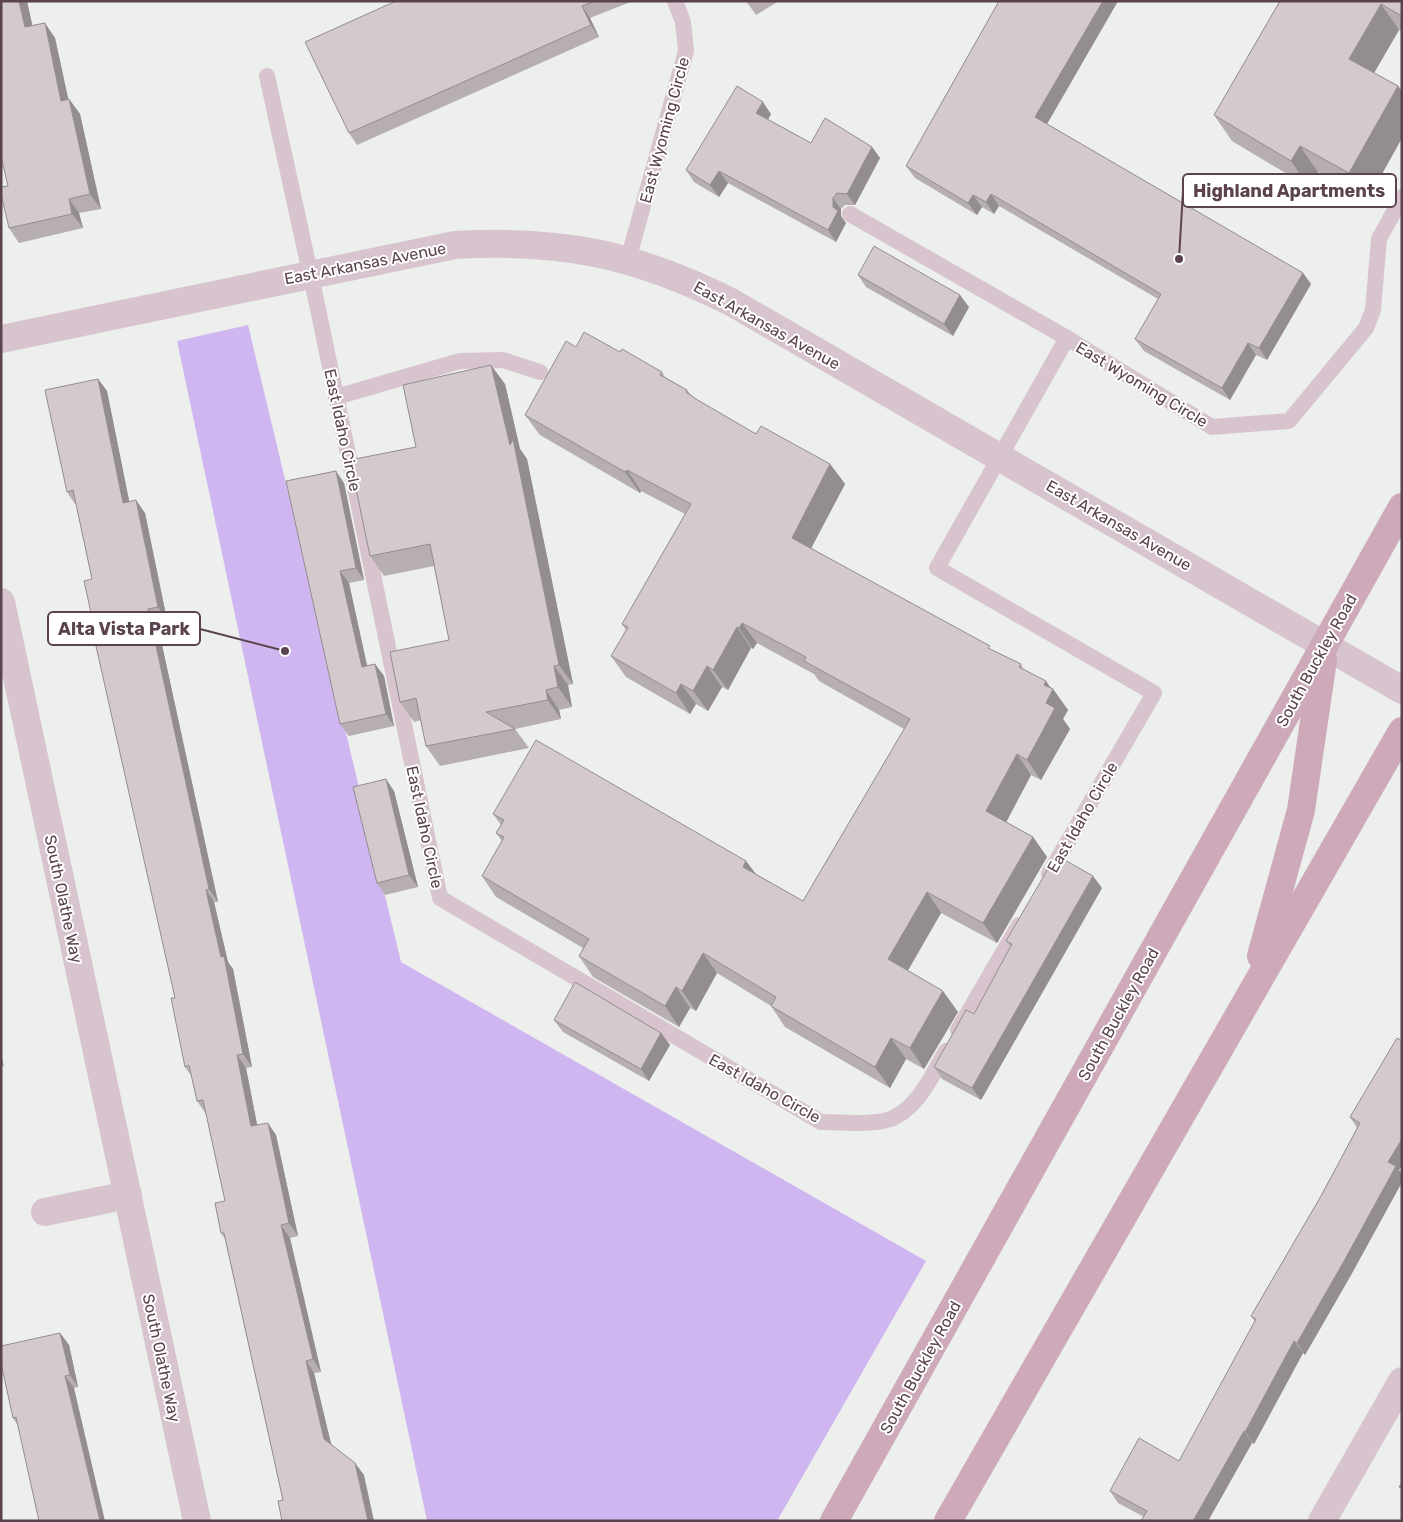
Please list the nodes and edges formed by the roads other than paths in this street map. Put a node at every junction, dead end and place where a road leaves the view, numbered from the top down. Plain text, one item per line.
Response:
1 (675, 1) edge
2 (267, 76) dead end
3 (1402, 198) edge
4 (850, 214) dead end
5 (628, 260) junction
6 (310, 273) junction
7 (1067, 338) junction
8 (1, 339) edge
9 (540, 372) dead end
10 (336, 397) junction
11 (1000, 457) junction
12 (1402, 507) edge
13 (1, 602) edge
14 (1325, 643) junction
15 (1402, 690) edge
16 (1402, 731) edge
17 (1039, 890) edge
18 (1029, 907) edge
19 (1251, 993) junction
20 (128, 1195) junction
21 (45, 1212) dead end
22 (1402, 1381) edge
23 (862, 1470) junction
24 (197, 1521) edge
25 (834, 1521) edge
26 (847, 1521) edge
27 (948, 1521) edge
28 (1322, 1521) edge

1 - 5 lane, East Wyoming Circle
2 - 6 lane, East Idaho Circle
3 - 7 lane, East Wyoming Circle
4 - 7 lane, East Wyoming Circle
5 - 6 street, East Arkansas Avenue
5 - 11 street, East Arkansas Avenue
6 - 8 street, East Arkansas Avenue
6 - 10 lane, East Idaho Circle
7 - 11 lane, East Wyoming Circle
9 - 10 lane
10 - 18 lane, East Idaho Circle
11 - 14 street, East Arkansas Avenue
11 - 17 lane, East Idaho Circle
12 - 14 main road, South Buckley Road
13 - 20 street, South Olathe Way
14 - 15 street, East Arkansas Avenue
14 - 19 main road
14 - 23 main road, South Buckley Road
16 - 19 main road
19 - 27 main road
20 - 21 street
20 - 24 street, South Olathe Way
22 - 28 street
23 - 25 main road, South Buckley Road
23 - 26 main road

